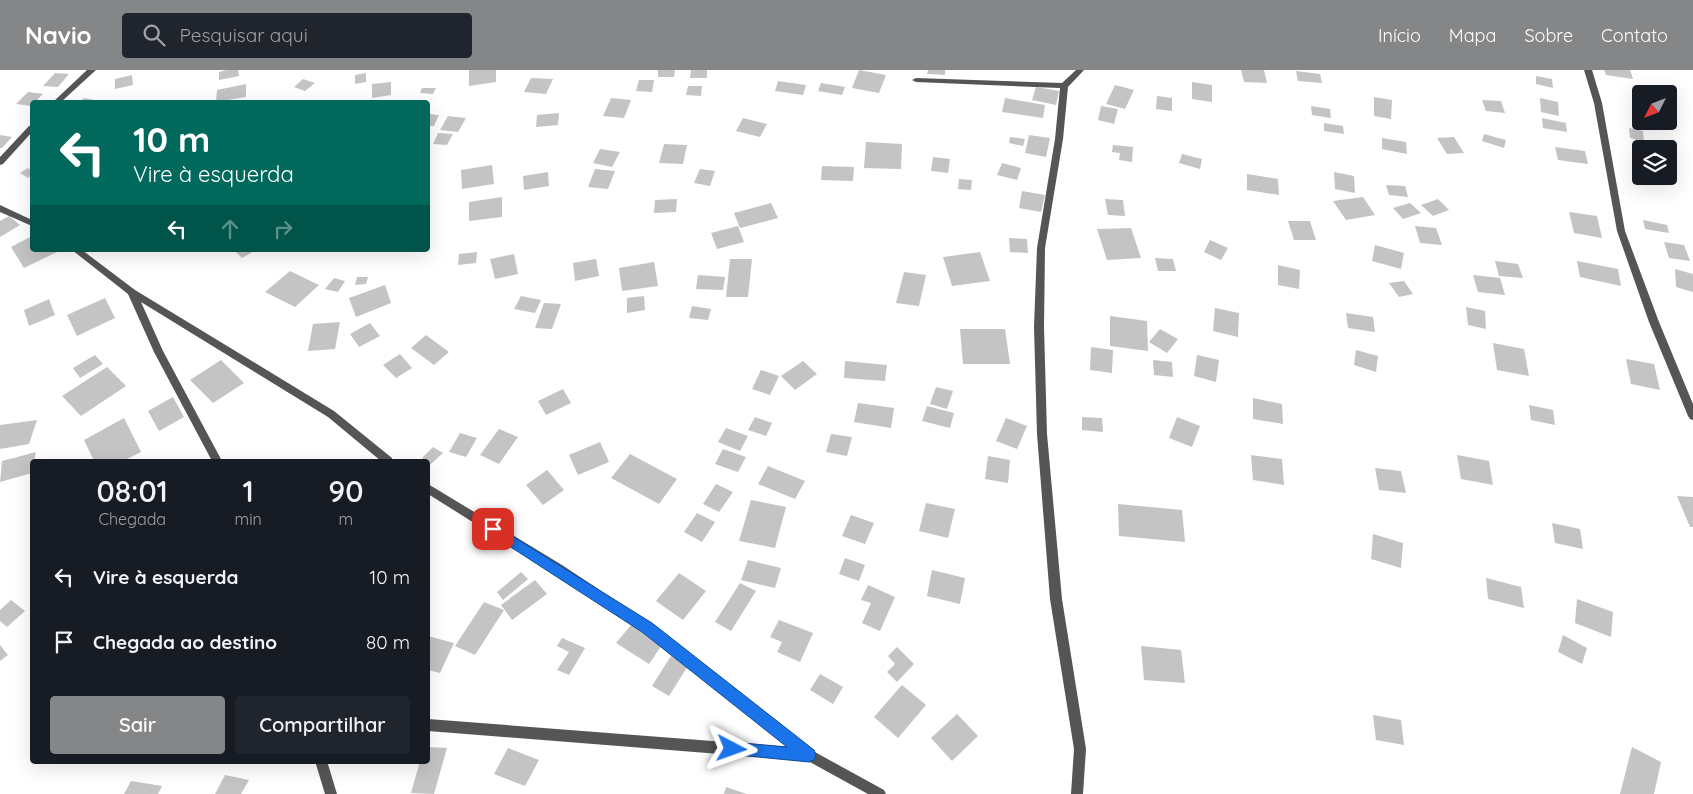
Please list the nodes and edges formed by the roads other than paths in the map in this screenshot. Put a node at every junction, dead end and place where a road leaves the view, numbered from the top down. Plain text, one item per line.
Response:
1 (92, 70) edge
2 (1080, 70) edge
3 (1588, 70) edge
4 (916, 80) dead end
5 (1064, 86) junction
6 (59, 100) edge
7 (30, 130) edge
8 (0, 162) edge
9 (0, 208) edge
10 (30, 221) edge
11 (79, 252) edge
12 (132, 292) junction
13 (1693, 416) edge
14 (216, 459) edge
15 (386, 459) edge
16 (430, 490) edge
17 (430, 725) edge
18 (809, 755) junction
19 (322, 764) edge
20 (331, 794) edge
21 (880, 794) edge
22 (1077, 794) edge

1 - 6 street
2 - 5 street
3 - 13 street
4 - 5 street
5 - 22 street
7 - 8 street
9 - 10 street
11 - 12 street
12 - 14 street
12 - 15 street
16 - 18 street
17 - 18 street
18 - 21 street
19 - 20 street

